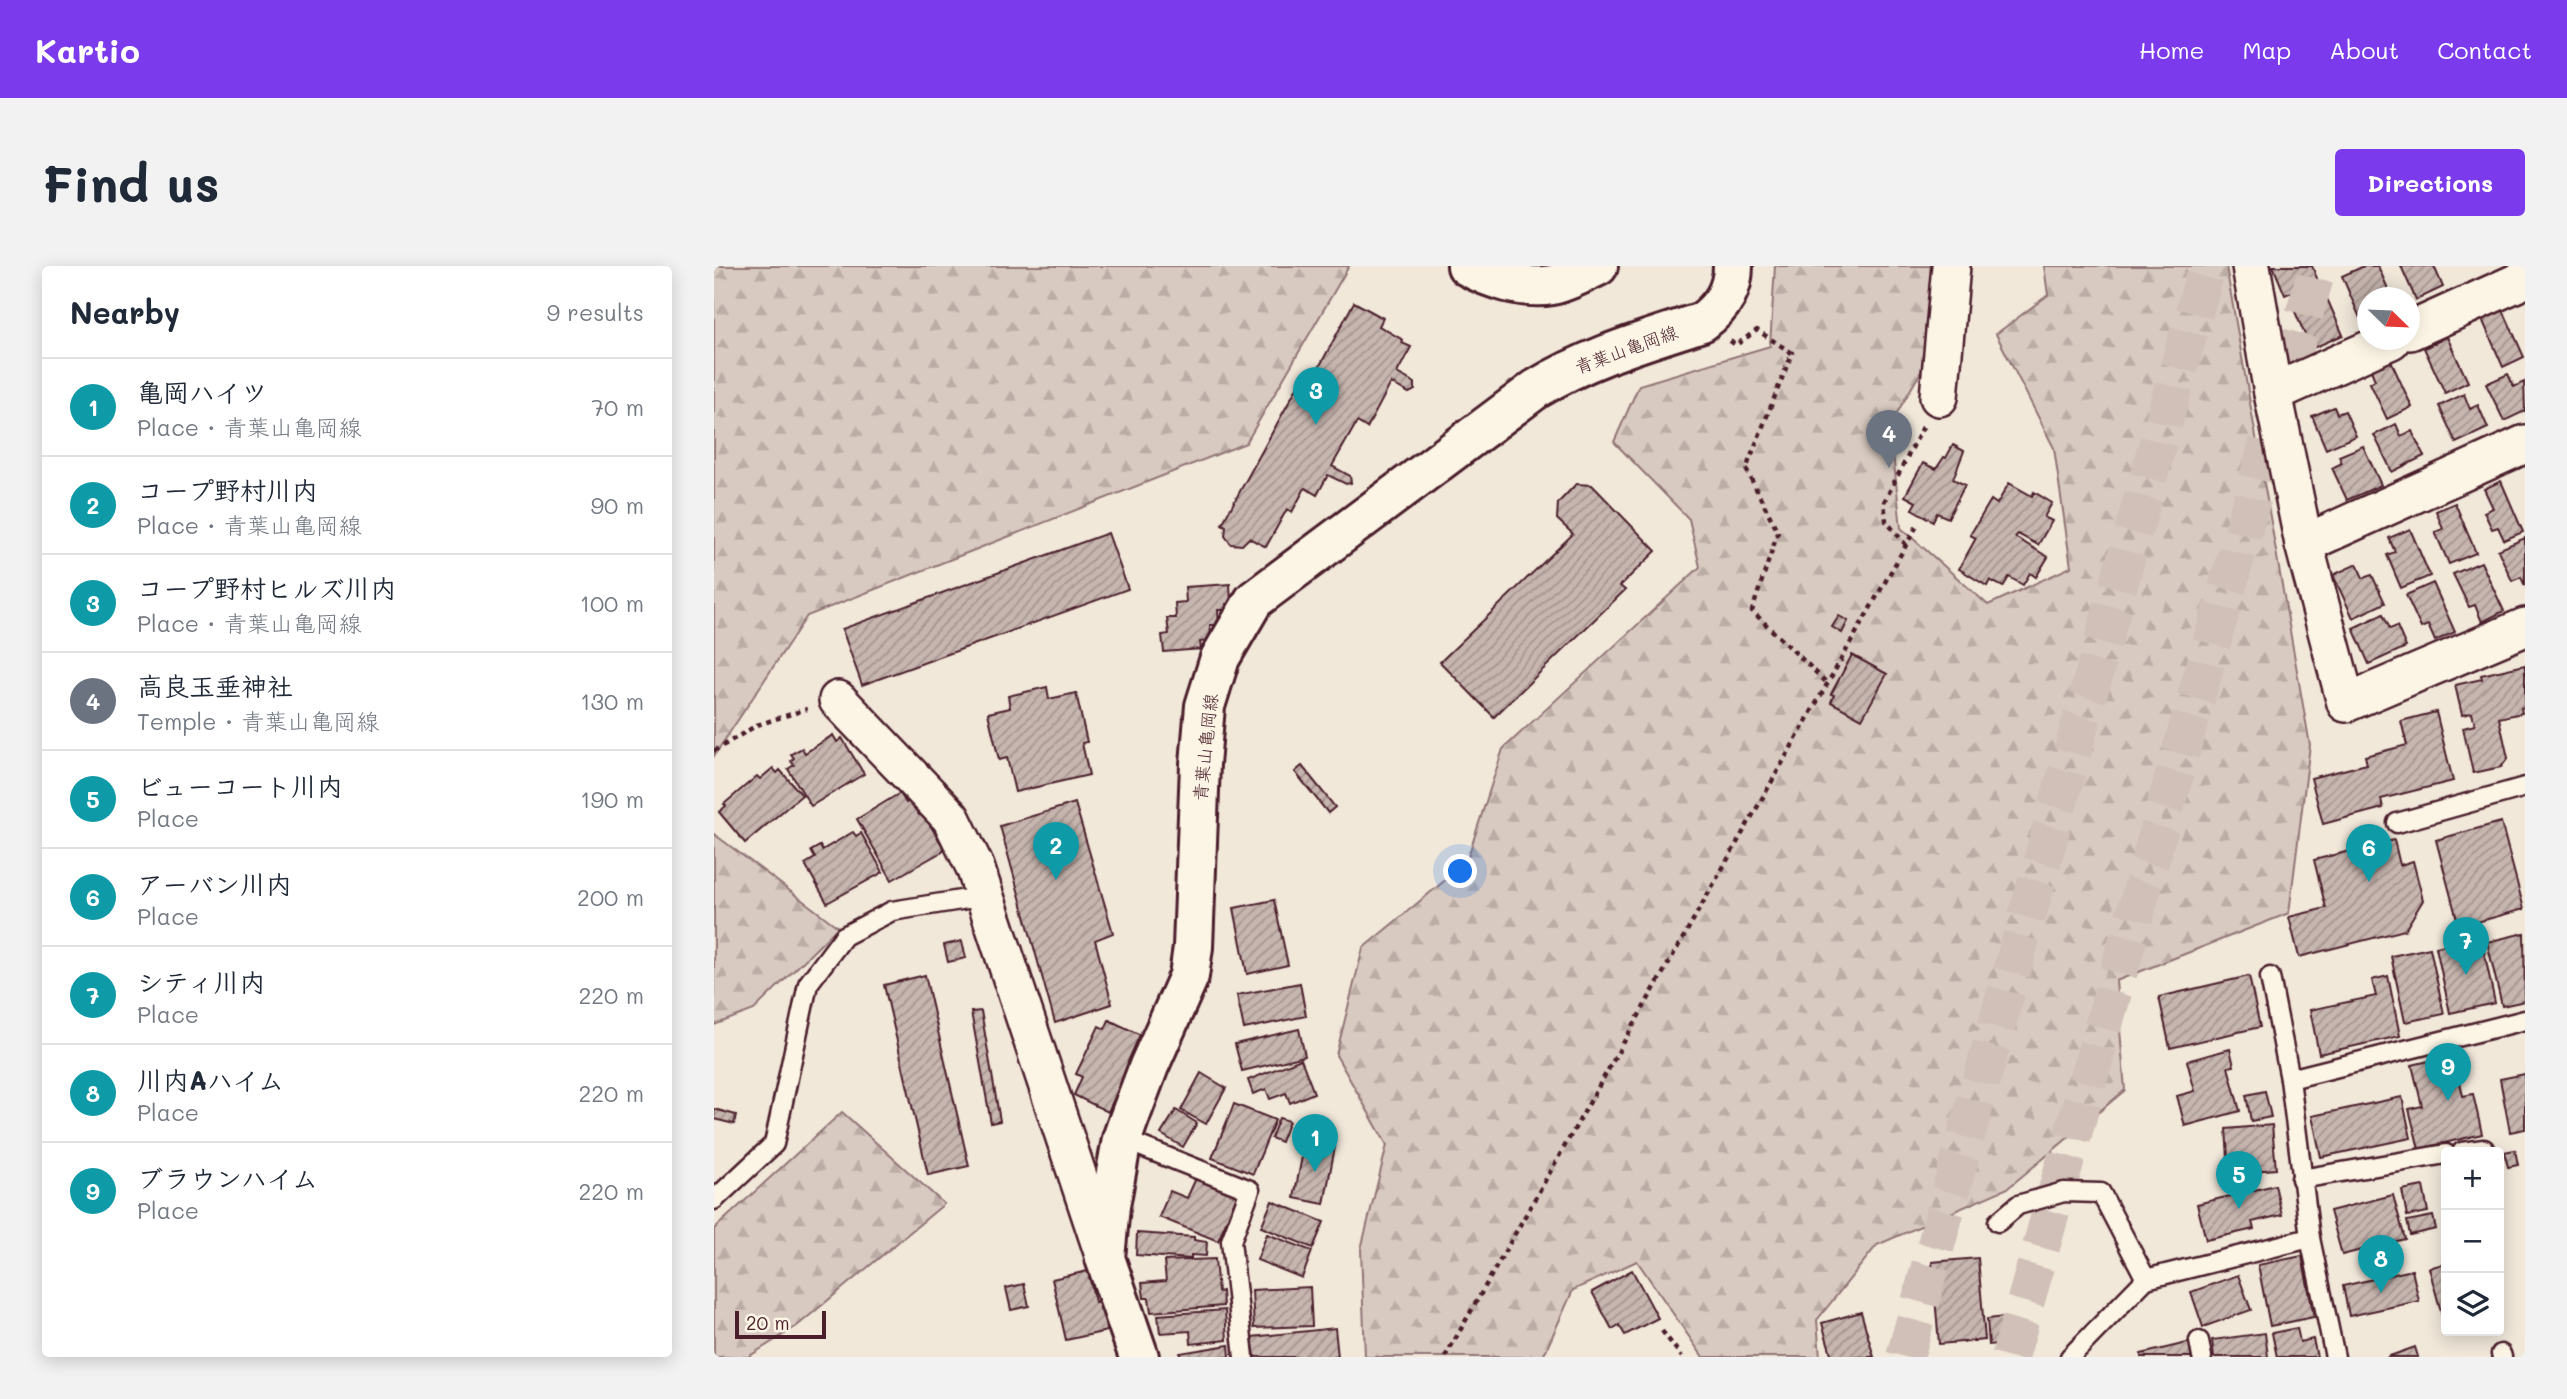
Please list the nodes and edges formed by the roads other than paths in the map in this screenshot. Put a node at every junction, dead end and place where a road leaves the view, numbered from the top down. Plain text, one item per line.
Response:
1 (1467, 266) edge
2 (1598, 266) edge
3 (1733, 266) edge
4 (1951, 266) edge
5 (2250, 266) edge
6 (2525, 279) edge
7 (2420, 326) edge
8 (2369, 350) edge
9 (2273, 393) junction
10 (1939, 397) road end
11 (2525, 444) edge
12 (2304, 544) junction
13 (2525, 627) edge
14 (838, 700) road end
15 (2525, 787) edge
16 (2397, 823) dead end
17 (986, 896) junction
18 (2270, 977) dead end
19 (2525, 1020) edge
20 (2290, 1079) junction
21 (1122, 1139) junction
22 (2441, 1155) edge
23 (2301, 1179) junction
24 (714, 1200) edge
25 (1998, 1222) dead end
26 (2310, 1238) junction
27 (1105, 1258) junction
28 (2146, 1279) junction
29 (1139, 1357) edge
30 (1244, 1357) edge
31 (2070, 1357) edge
32 (2335, 1357) edge

1 - 2 street
3 - 21 street, 青葉山亀岡線
4 - 10 street
5 - 9 street
6 - 7 street
8 - 9 street
9 - 12 street
11 - 12 street
12 - 13 street
14 - 17 street
15 - 16 lane
17 - 24 lane
17 - 27 street
18 - 20 lane
19 - 20 lane
20 - 23 lane
21 - 27 street, 青葉山亀岡線
21 - 30 lane
22 - 23 lane
23 - 26 lane
25 - 28 lane
26 - 28 lane
26 - 32 lane
27 - 29 street, 青葉山亀岡線
28 - 31 lane

